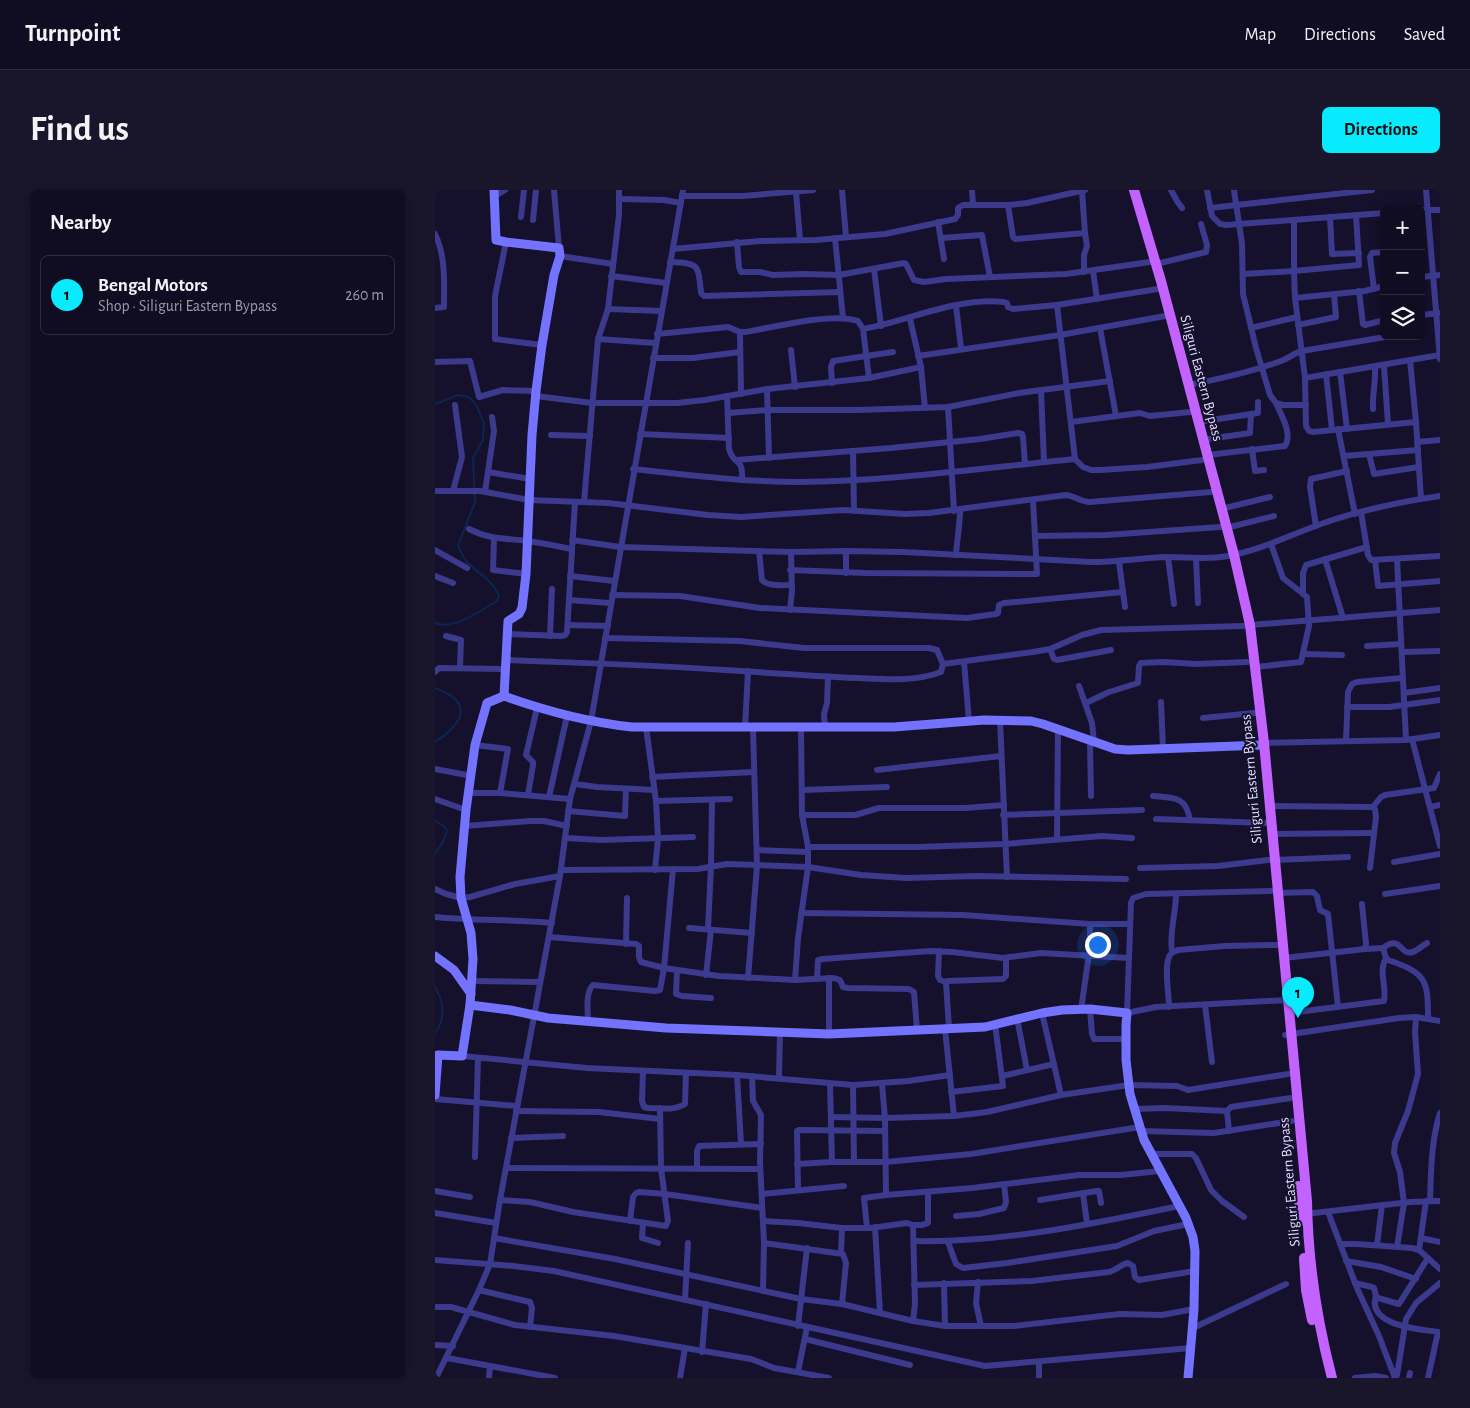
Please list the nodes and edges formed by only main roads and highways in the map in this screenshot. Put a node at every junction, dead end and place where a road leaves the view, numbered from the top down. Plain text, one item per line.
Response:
1 (1129, 190) edge
2 (1134, 190) edge
3 (1153, 263) junction
4 (1205, 457) junction
5 (1223, 528) junction
6 (1251, 664) junction
7 (1262, 745) junction
8 (1271, 860) junction
9 (1274, 892) junction
10 (1284, 1001) junction
11 (1288, 1034) junction
12 (1303, 1214) junction
13 (1310, 1289) junction
14 (1327, 1378) edge
15 (1332, 1378) edge

1 - 3 main road, Siliguri Eastern Bypass
2 - 3 main road, Siliguri Eastern Bypass
3 - 4 main road, Siliguri Eastern Bypass
3 - 4 main road, Siliguri Eastern Bypass
4 - 5 main road, Siliguri Eastern Bypass
4 - 5 main road, Siliguri Eastern Bypass
5 - 6 main road, Siliguri Eastern Bypass
6 - 7 main road, Siliguri Eastern Bypass
6 - 7 main road, Siliguri Eastern Bypass
7 - 8 main road, Siliguri Eastern Bypass
7 - 8 main road, Siliguri Eastern Bypass
8 - 9 main road, Siliguri Eastern Bypass
9 - 10 main road, Siliguri Eastern Bypass
9 - 10 main road, Siliguri Eastern Bypass
10 - 11 main road, Siliguri Eastern Bypass
10 - 11 main road, Siliguri Eastern Bypass
11 - 12 main road, Siliguri Eastern Bypass
11 - 12 main road, Siliguri Eastern Bypass
12 - 13 main road, Siliguri Eastern Bypass
13 - 14 main road, Siliguri Eastern Bypass
13 - 15 main road, Siliguri Eastern Bypass

